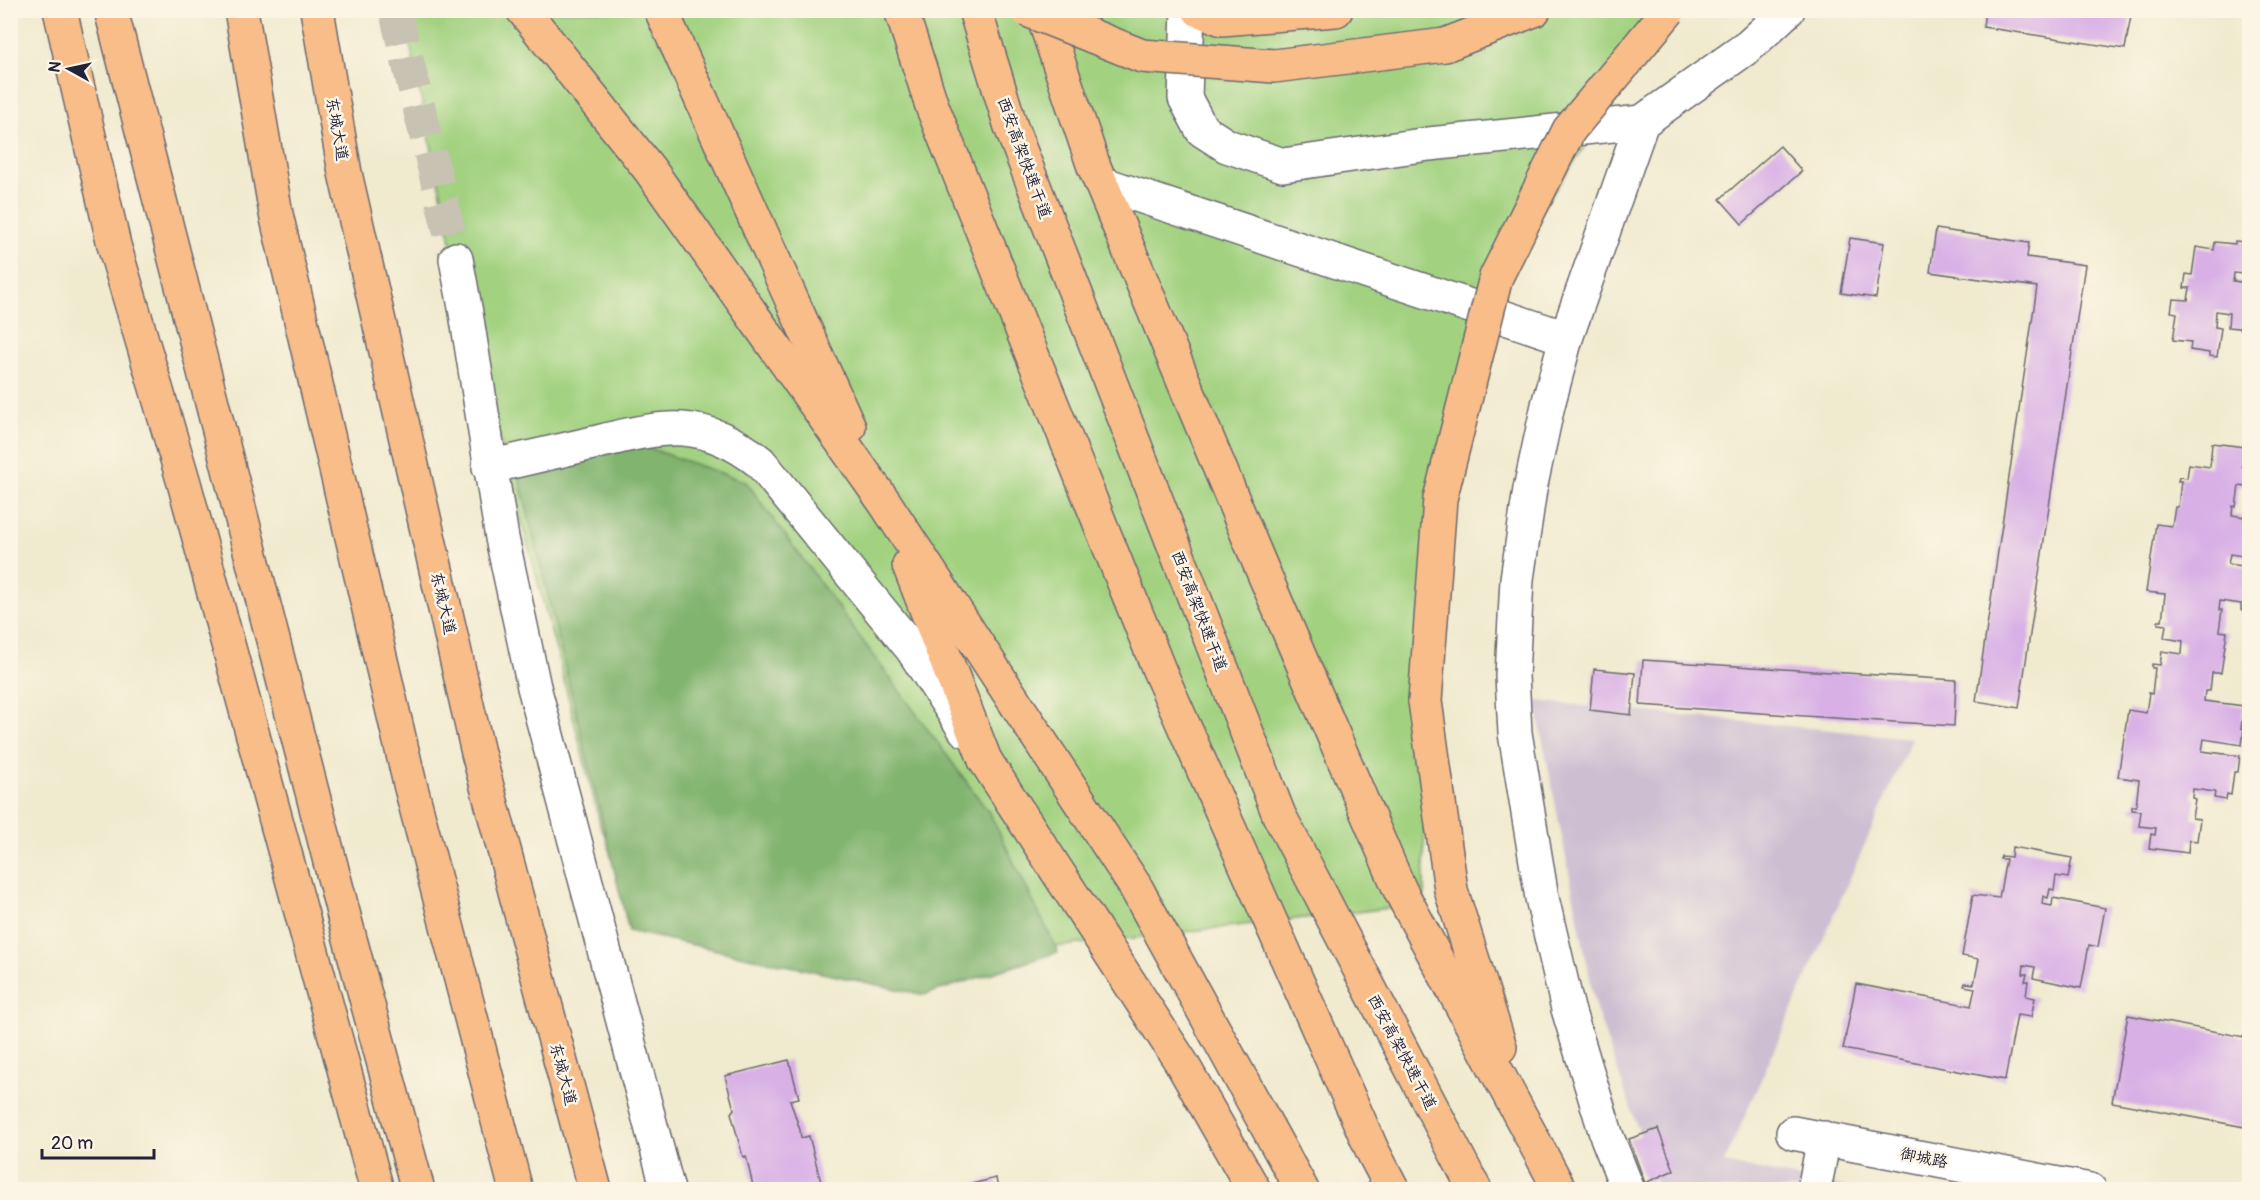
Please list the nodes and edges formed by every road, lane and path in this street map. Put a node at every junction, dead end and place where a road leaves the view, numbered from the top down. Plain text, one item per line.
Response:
1 (60, 10) edge
2 (111, 10) edge
3 (241, 10) edge
4 (317, 10) edge
5 (524, 10) edge
6 (661, 10) edge
7 (901, 10) edge
8 (975, 10) edge
9 (1027, 10) edge
10 (1041, 10) edge
11 (1188, 10) edge
12 (1199, 10) edge
13 (1336, 10) edge
14 (1534, 10) edge
15 (1669, 10) edge
16 (1788, 10) edge
17 (1642, 122) junction
18 (1101, 183) junction
19 (456, 260) tunnel mouth
20 (1566, 338) junction
21 (489, 468) junction
22 (885, 503) junction
23 (985, 760) junction
24 (1523, 1121) junction
25 (1944, 1176) edge
26 (377, 1190) edge
27 (418, 1190) edge
28 (516, 1190) edge
29 (594, 1190) edge
30 (668, 1190) edge
31 (1254, 1190) edge
32 (1302, 1190) edge
33 (1393, 1190) edge
34 (1475, 1190) edge
35 (1560, 1190) edge
36 (1628, 1190) edge
37 (1815, 1190) edge
38 (2090, 1190) edge

1 - 26 main road
2 - 27 main road
3 - 28 main road
4 - 29 main road, 东城大道
5 - 22 main road
6 - 22 main road
7 - 33 main road
8 - 34 main road, 西安高架快速干道
9 - 14 main road, bridge
10 - 18 main road
11 - 17 street
12 - 13 main road
15 - 24 main road, bridge
16 - 17 street
17 - 20 street
18 - 20 street
18 - 24 main road
19 - 21 street
20 - 36 street
21 - 23 street
21 - 30 street
22 - 23 main road
22 - 32 main road
23 - 31 main road
24 - 35 main road
25 - 37 street, 御城路
25 - 38 street, 御城路

